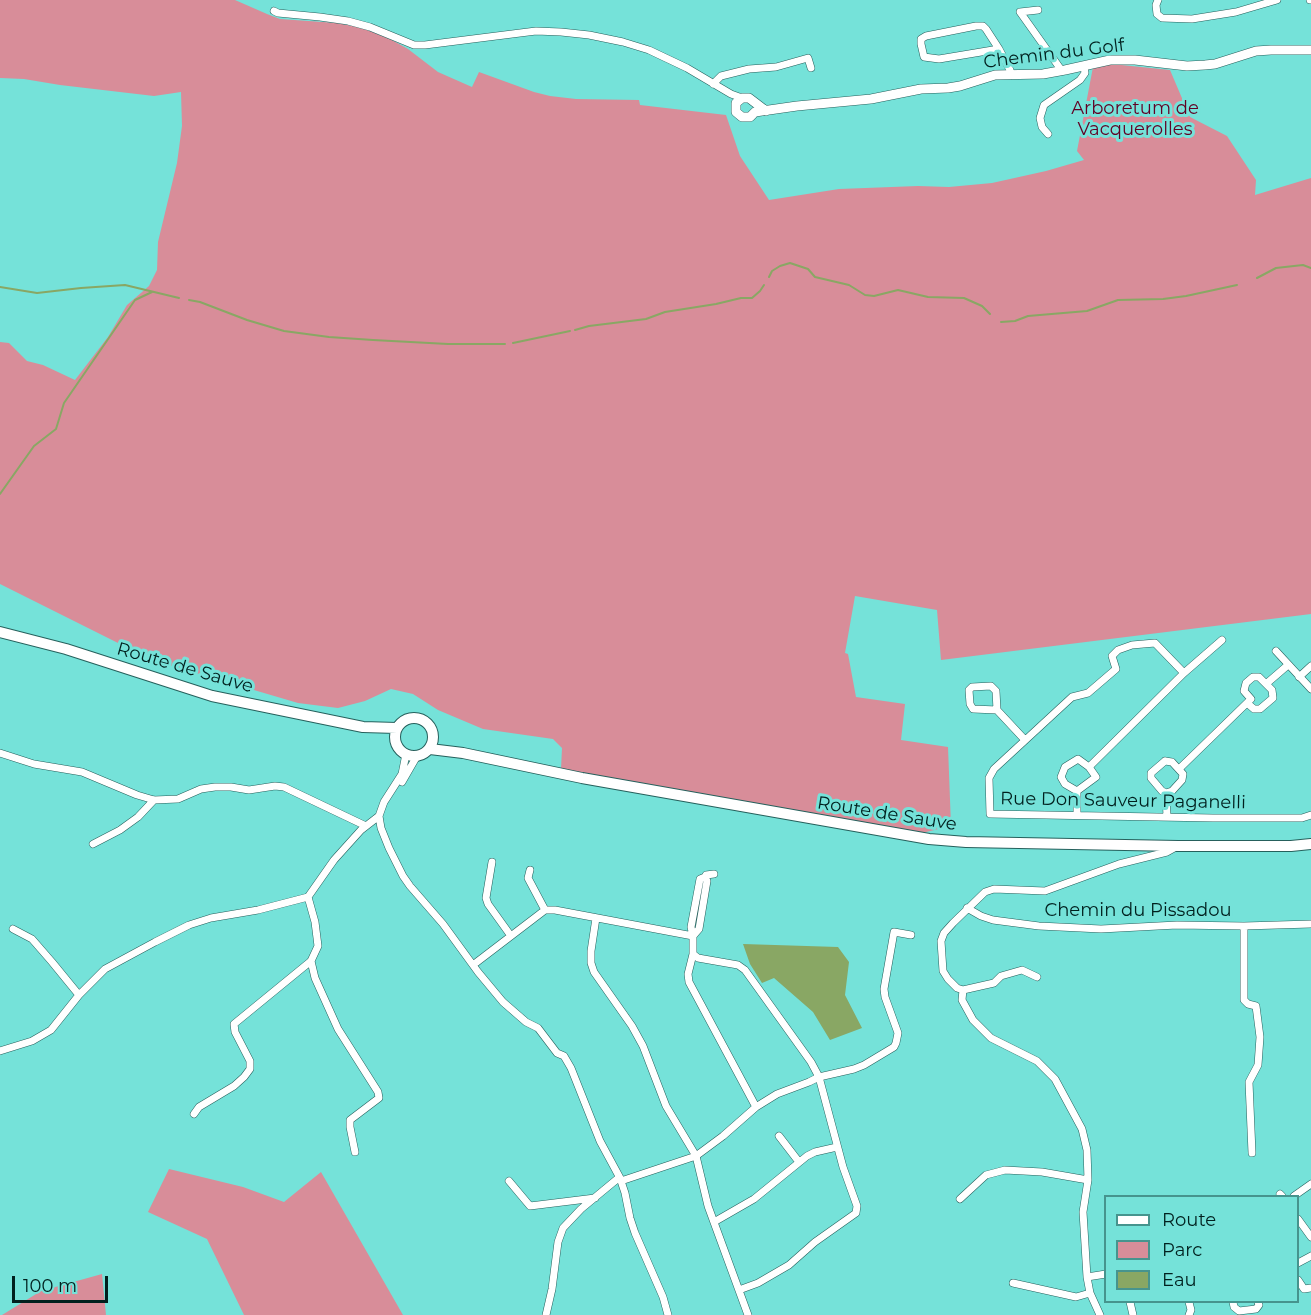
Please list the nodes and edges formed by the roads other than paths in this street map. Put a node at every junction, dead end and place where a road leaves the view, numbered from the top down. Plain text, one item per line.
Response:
1 (1158, 0) edge
2 (1277, 0) edge
3 (1038, 10) dead end
4 (274, 11) dead end
5 (999, 49) junction
6 (1311, 50) edge
7 (1084, 66) junction
8 (811, 68) dead end
9 (1062, 71) junction
10 (1012, 75) junction
11 (713, 84) junction
12 (739, 101) junction
13 (754, 107) junction
14 (1048, 134) dead end
15 (0, 632) edge
16 (1222, 640) dead end
17 (1276, 651) dead end
18 (1288, 665) junction
19 (1311, 666) edge
20 (1184, 673) junction
21 (1299, 677) junction
22 (1266, 684) junction
23 (1311, 689) edge
24 (1247, 703) junction
25 (997, 710) junction
26 (363, 727) junction
27 (397, 728) junction
28 (434, 737) junction
29 (1025, 740) junction
30 (396, 744) junction
31 (430, 748) junction
32 (0, 753) edge
33 (463, 753) junction
34 (412, 755) junction
35 (1089, 767) junction
36 (1179, 769) junction
37 (1077, 791) junction
38 (1166, 793) junction
39 (390, 794) junction
40 (154, 800) junction
41 (1311, 814) edge
42 (1077, 815) junction
43 (379, 816) junction
44 (1167, 817) junction
45 (366, 826) junction
46 (93, 844) dead end
47 (1311, 844) edge
48 (1178, 846) junction
49 (492, 862) dead end
50 (530, 870) dead end
51 (714, 874) dead end
52 (308, 897) junction
53 (967, 908) junction
54 (545, 910) junction
55 (596, 918) junction
56 (1311, 924) edge
57 (1244, 926) junction
58 (14, 929) dead end
59 (911, 935) dead end
60 (511, 936) junction
61 (693, 936) junction
62 (693, 954) junction
63 (311, 961) junction
64 (473, 965) junction
65 (1037, 977) dead end
66 (963, 990) junction
67 (79, 995) junction
68 (0, 1051) edge
69 (819, 1077) junction
70 (756, 1107) junction
71 (194, 1114) dead end
72 (779, 1136) dead end
73 (837, 1147) junction
74 (355, 1152) dead end
75 (1252, 1153) dead end
76 (696, 1156) junction
77 (799, 1162) junction
78 (509, 1180) dead end
79 (621, 1180) junction
80 (1088, 1180) junction
81 (1311, 1184) edge
82 (1297, 1195) edge
83 (595, 1198) junction
84 (960, 1199) dead end
85 (1299, 1220) edge
86 (714, 1222) junction
87 (1311, 1237) edge
88 (1104, 1274) edge
89 (1087, 1277) junction
90 (1299, 1282) edge
91 (1013, 1283) dead end
92 (1311, 1288) edge
93 (739, 1290) junction
94 (1090, 1293) junction
95 (1233, 1303) edge
96 (1258, 1303) edge
97 (546, 1315) edge
98 (668, 1315) edge
99 (748, 1315) edge
100 (1100, 1315) edge

1 - 2 street
3 - 9 street
4 - 11 street
5 - 5 street
5 - 10 street
6 - 7 street, Chemin du Golf
7 - 9 street, Chemin du Golf
7 - 14 street
8 - 11 street
9 - 10 street, Chemin du Golf
10 - 13 street, Chemin du Golf
11 - 12 street
12 - 13 street
12 - 13 street
15 - 26 main road, Route de Sauve
16 - 20 street
17 - 18 street
18 - 21 street
18 - 22 street
19 - 21 street
20 - 29 street, Rue Don Sauveur Paganelli
20 - 35 street
21 - 23 street
22 - 24 street
22 - 24 street
24 - 36 street
25 - 25 street
25 - 29 street
26 - 27 main road, Route de Sauve
26 - 30 main road, Route de Sauve
27 - 28 main road
27 - 30 main road
28 - 31 main road
28 - 33 main road, Route de Sauve
29 - 42 street, Rue Don Sauveur Paganelli
30 - 34 main road
31 - 33 main road, Route de Sauve
31 - 34 main road
32 - 40 street
33 - 48 main road, Route de Sauve
34 - 39 street
34 - 39 street
35 - 37 street
35 - 37 street
36 - 38 street
36 - 38 street
37 - 42 street
38 - 44 street
39 - 43 street
40 - 45 street
40 - 46 street
41 - 44 street, Rue Don Sauveur Paganelli
42 - 44 street, Rue Don Sauveur Paganelli
43 - 45 street
43 - 64 street
45 - 52 street
47 - 48 main road, Route de Sauve
48 - 53 street
49 - 60 street
50 - 54 street
51 - 61 street
52 - 63 street
52 - 67 street
53 - 57 street, Chemin du Pissadou
53 - 66 street
54 - 55 street
54 - 60 street
55 - 61 street
55 - 76 street
56 - 57 street, Chemin du Pissadou
57 - 75 street
58 - 67 street
59 - 69 street
60 - 64 street
61 - 62 street
62 - 69 street
62 - 70 street
63 - 71 street
63 - 74 street
64 - 79 street
65 - 66 street
66 - 80 street
67 - 68 street
69 - 70 street
69 - 73 street
70 - 76 street
72 - 77 street
73 - 77 street
73 - 93 street
76 - 79 street
76 - 86 street
77 - 86 street
78 - 83 street
79 - 83 street
79 - 98 street
80 - 84 street
80 - 89 street
81 - 82 street
83 - 97 street
85 - 87 street
86 - 93 street
88 - 89 street
89 - 94 street
90 - 92 street
91 - 94 street
93 - 99 street
94 - 100 street
95 - 96 street

